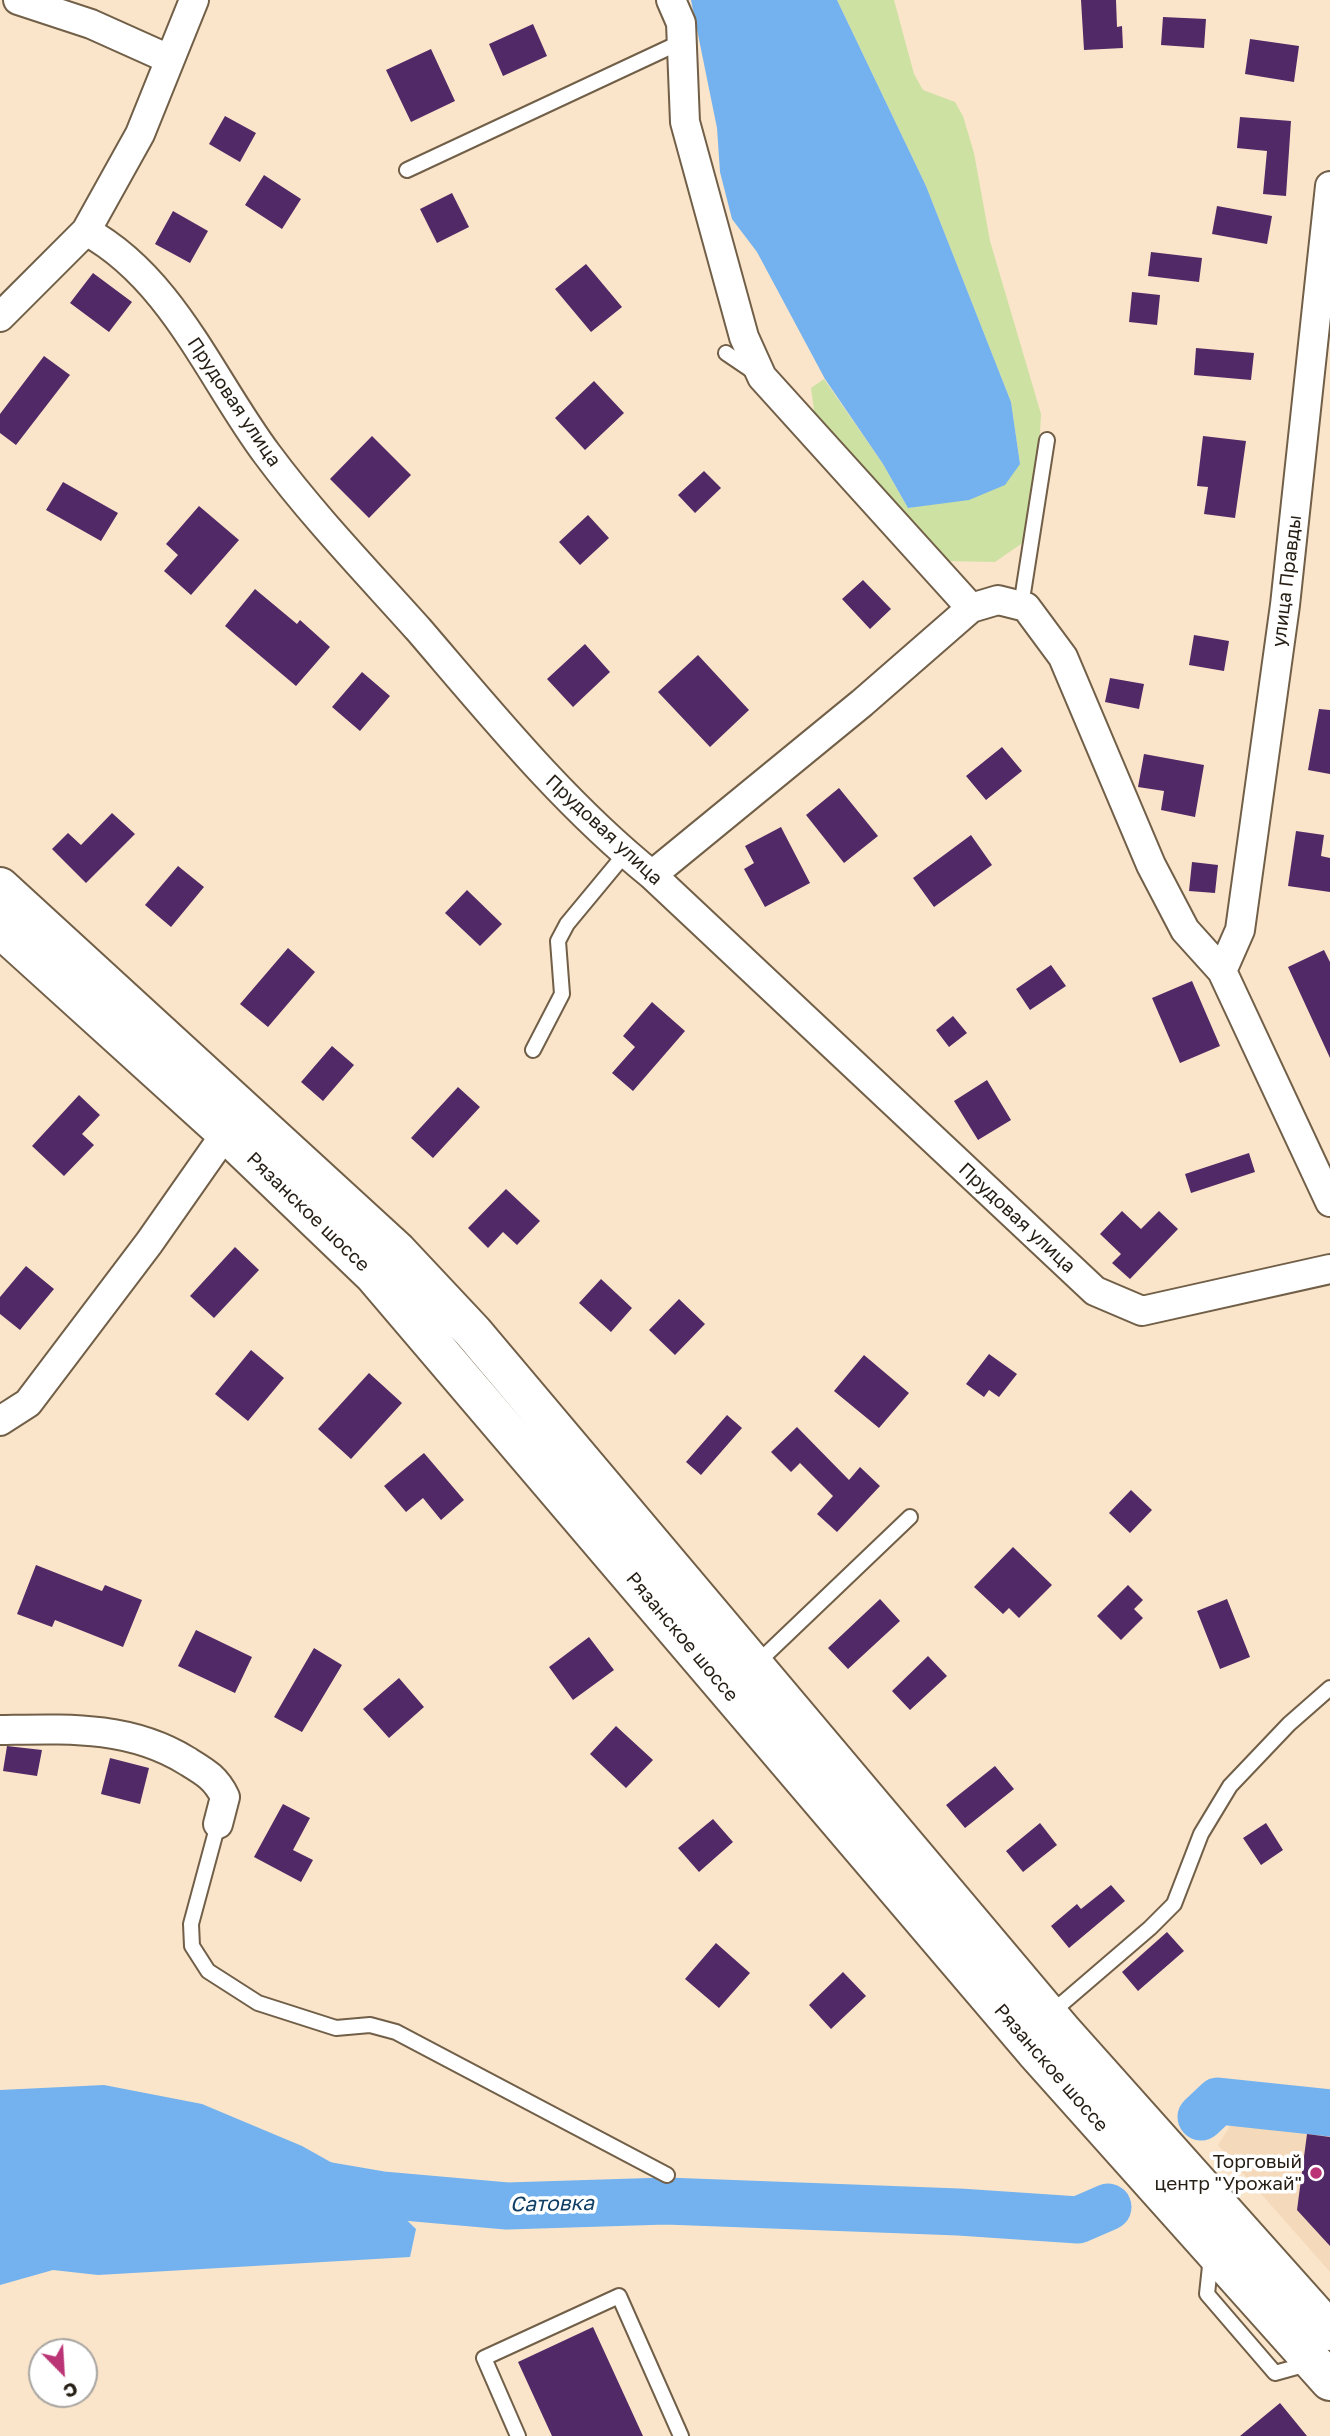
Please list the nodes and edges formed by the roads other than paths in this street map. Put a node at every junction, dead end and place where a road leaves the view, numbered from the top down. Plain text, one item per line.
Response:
1 (18, 0) edge
2 (194, 0) edge
3 (671, 0) edge
4 (681, 42) junction
5 (169, 59) junction
6 (407, 170) dead end
7 (1330, 186) edge
8 (86, 231) junction
9 (0, 317) edge
10 (726, 353) dead end
11 (762, 377) junction
12 (1046, 440) dead end
13 (1021, 606) junction
14 (971, 608) junction
15 (625, 854) junction
16 (652, 875) junction
17 (0, 887) edge
18 (0, 928) edge
19 (1222, 971) junction
20 (533, 1050) dead end
21 (226, 1133) junction
22 (1330, 1202) edge
23 (1330, 1269) edge
24 (0, 1421) edge
25 (910, 1517) dead end
26 (755, 1665) junction
27 (1330, 1688) edge
28 (0, 1730) edge
29 (218, 1824) joint
30 (1049, 2015) junction
31 (667, 2175) dead end
32 (1325, 2358) edge
33 (518, 2436) edge
34 (681, 2436) edge

1 - 5 street
2 - 5 street
3 - 4 street
4 - 6 lane
4 - 11 street
5 - 8 street
7 - 19 street, улица Правды
8 - 9 street
8 - 15 street, Прудовая улица
10 - 11 lane
11 - 14 street
12 - 13 lane
13 - 14 street
13 - 19 street
14 - 16 street
15 - 16 street, Прудовая улица
15 - 20 lane
16 - 23 street, Прудовая улица
17 - 26 main road, Рязанское шоссе
18 - 21 main road, Рязанское шоссе
19 - 22 street
21 - 24 street
21 - 32 main road, Рязанское шоссе
25 - 26 lane
26 - 30 main road, Рязанское шоссе
27 - 30 lane
28 - 29 street
29 - 31 lane
30 - 32 main road, Рязанское шоссе
33 - 34 lane

